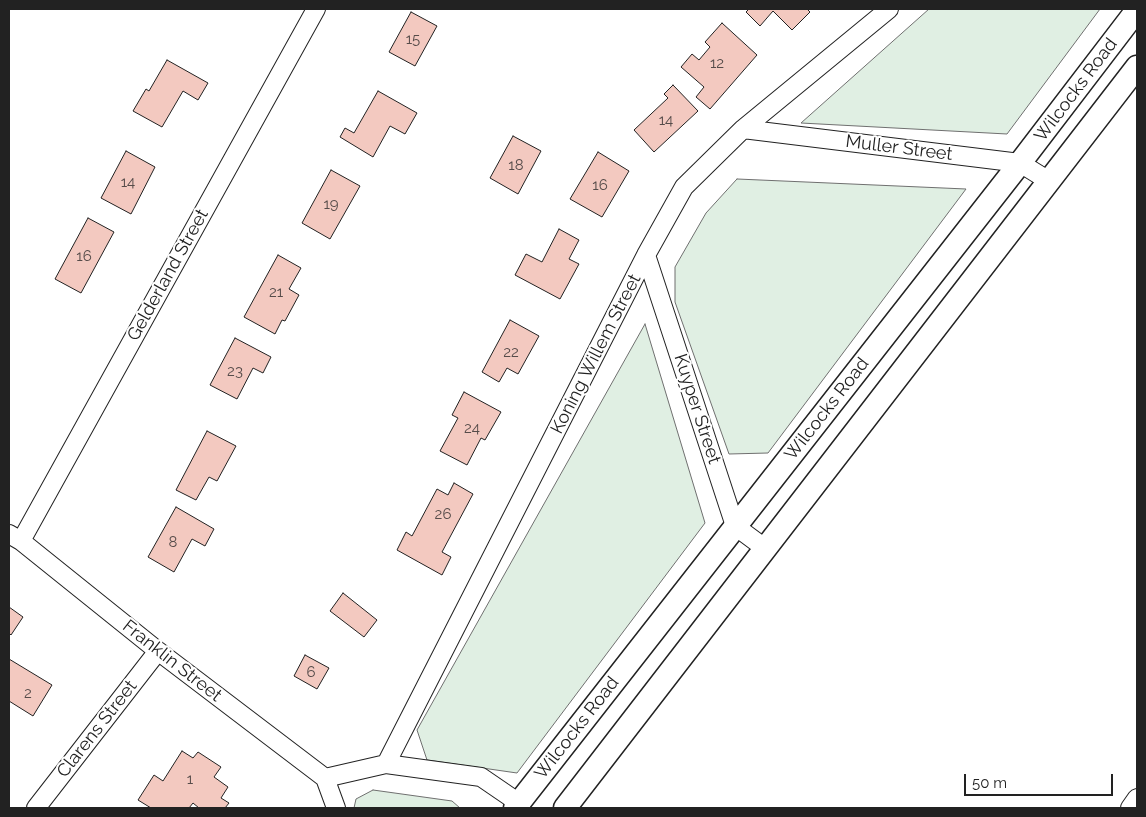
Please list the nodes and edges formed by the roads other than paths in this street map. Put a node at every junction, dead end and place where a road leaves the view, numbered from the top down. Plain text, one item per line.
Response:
1 (316, 9) edge
2 (889, 9) edge
3 (1137, 10) edge
4 (1137, 67) edge
5 (743, 129) junction
6 (1020, 163) junction
7 (1049, 181) junction
8 (646, 255) junction
9 (735, 526) junction
10 (15, 538) edge
11 (766, 549) junction
12 (158, 650) junction
13 (386, 764) junction
14 (326, 778) junction
15 (1137, 798) edge
16 (518, 806) edge
17 (36, 808) edge
18 (336, 808) edge
19 (565, 808) edge
20 (1130, 808) edge

1 - 10 street, Gelderland Street
2 - 5 street, Koning Willem Street
3 - 6 street, Wilcocks Road
4 - 7 street, Wilcocks Road
5 - 6 street, Muller Street
5 - 8 street, Koning Willem Street
6 - 7 street, Muller Street
6 - 9 street, Wilcocks Road
7 - 11 street, Wilcocks Road
8 - 9 street, Kuyper Street
8 - 13 street, Koning Willem Street
9 - 11 street
9 - 16 street, Wilcocks Road
10 - 12 street, Franklin Street
11 - 19 street, Wilcocks Road
12 - 14 street, Franklin Street
12 - 17 street, Clarens Street
13 - 14 street
13 - 16 street
14 - 18 street
15 - 20 street

